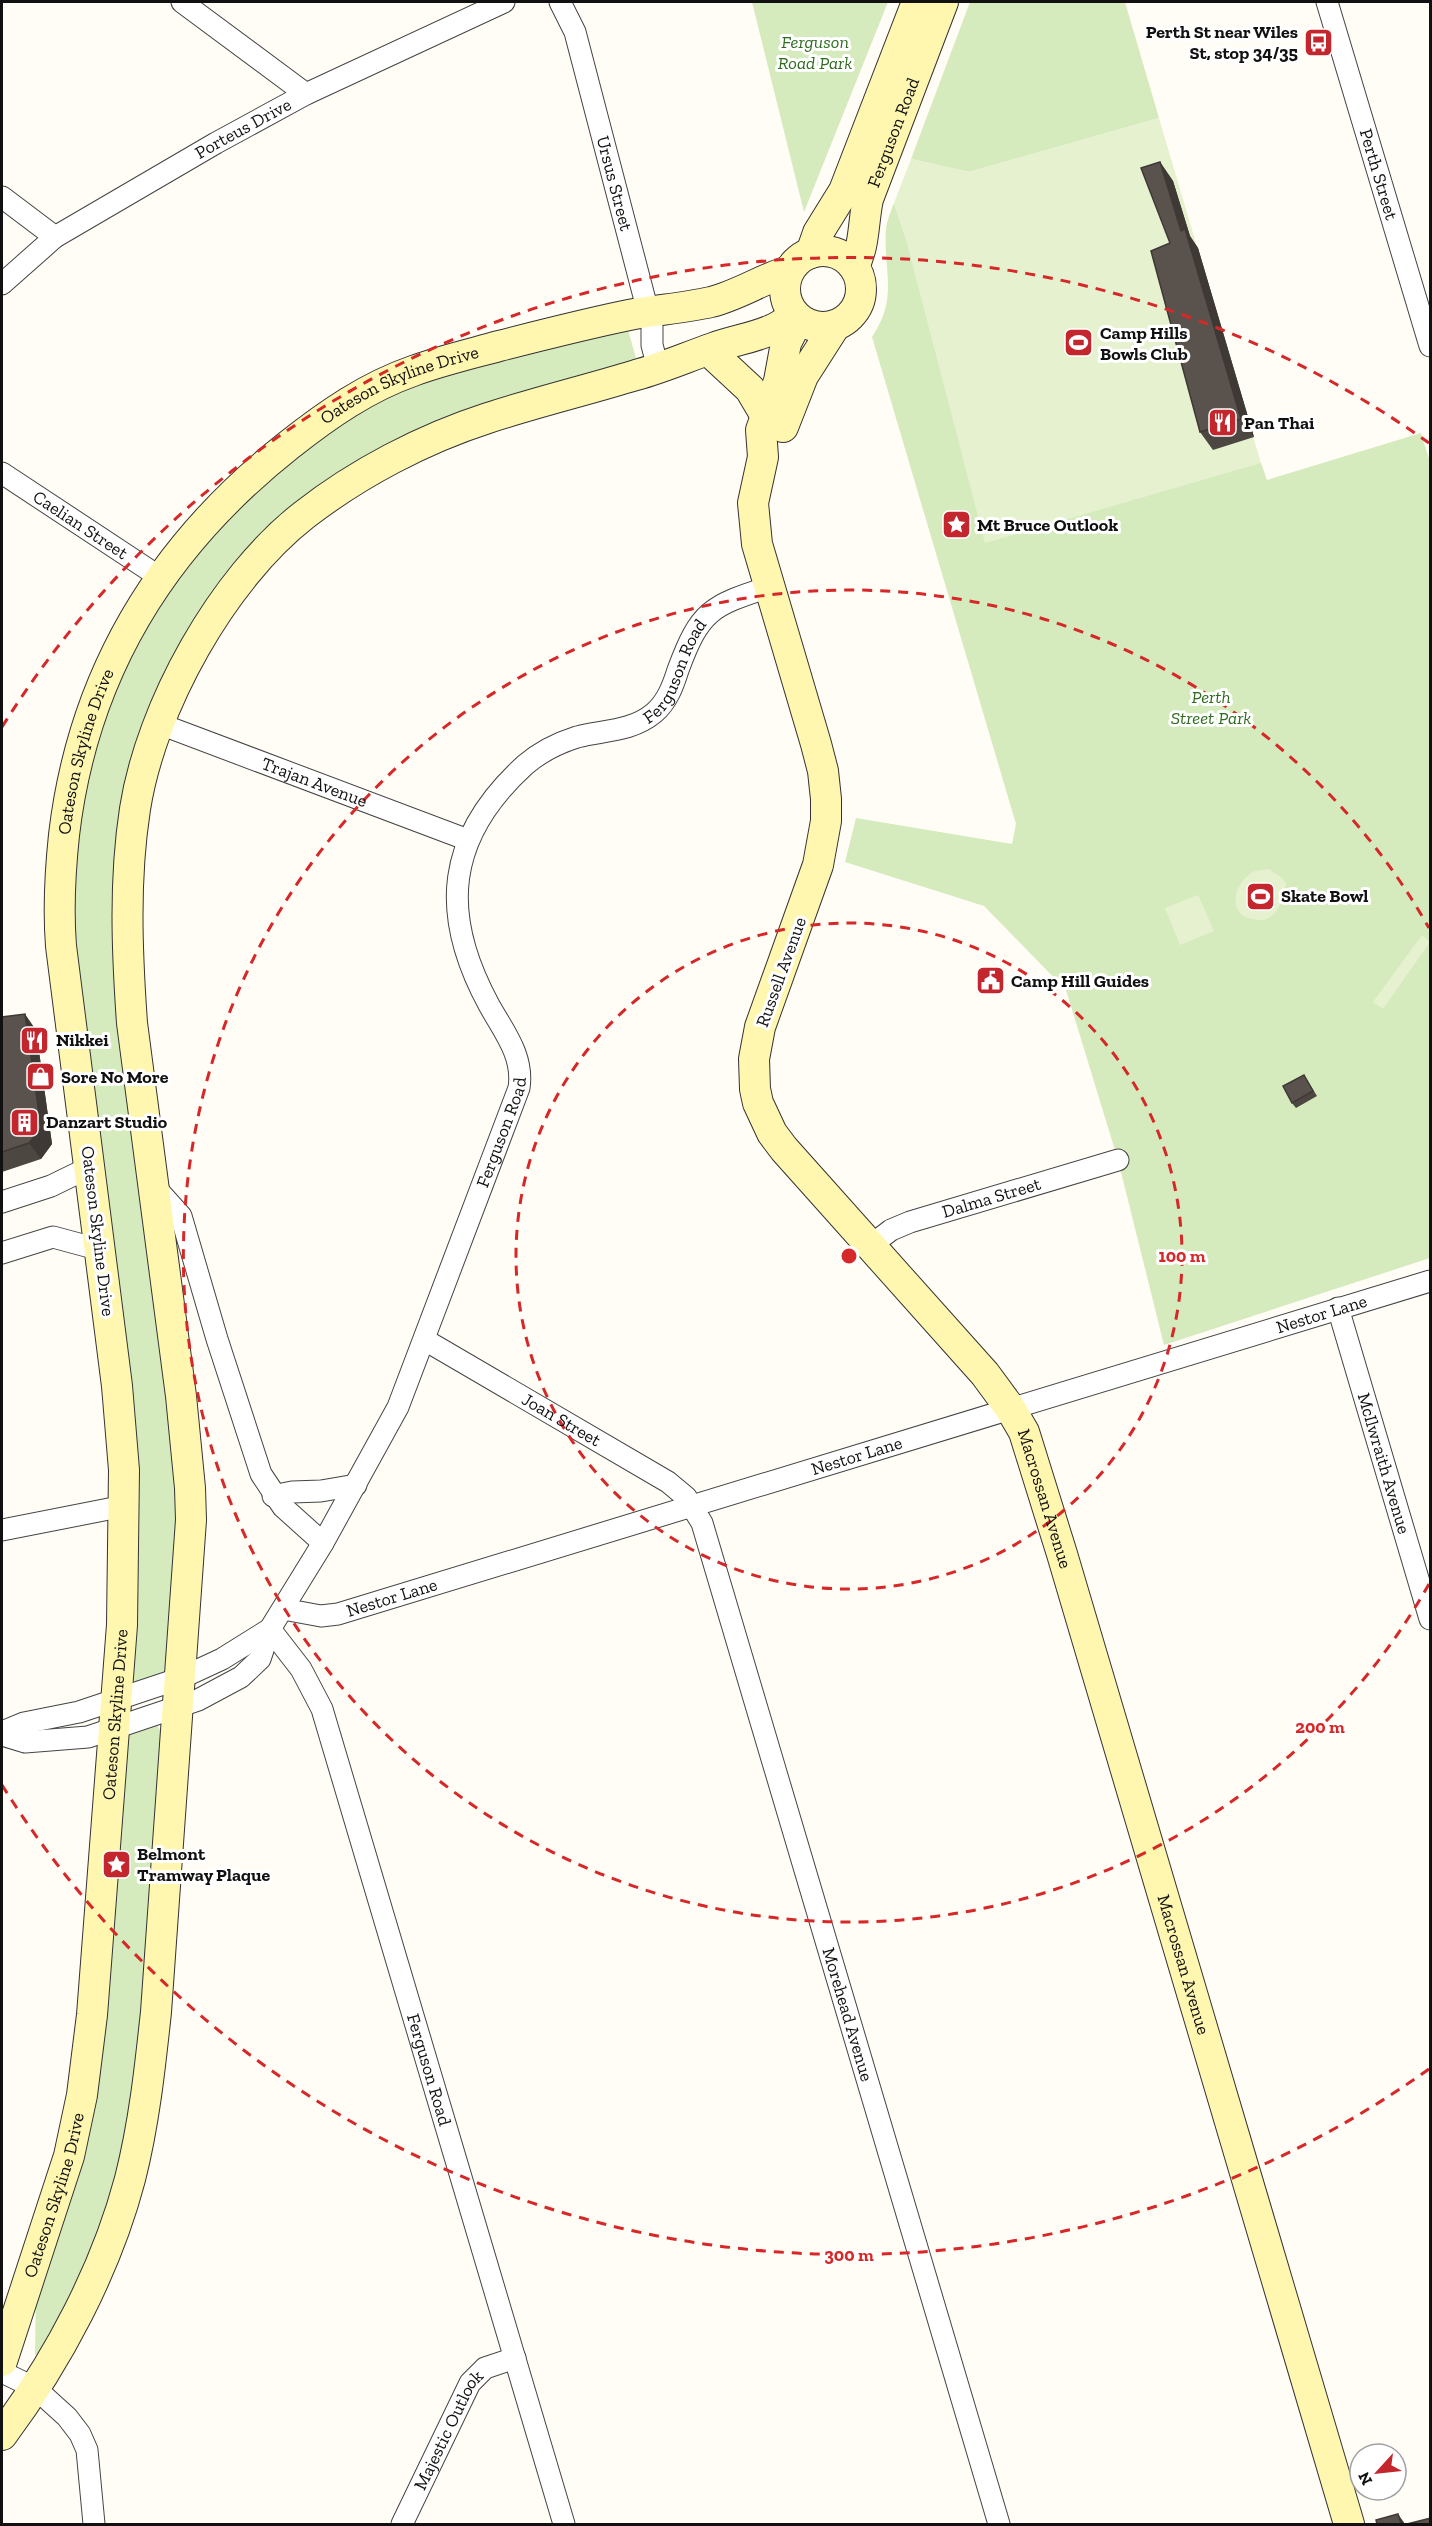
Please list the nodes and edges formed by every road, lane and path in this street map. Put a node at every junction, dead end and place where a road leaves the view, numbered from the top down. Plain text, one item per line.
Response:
1 (182, 2) edge
2 (504, 2) edge
3 (560, 2) edge
4 (916, 2) edge
5 (943, 2) edge
6 (1327, 2) edge
7 (306, 94) junction
8 (2, 197) edge
9 (55, 237) junction
10 (800, 262) junction
11 (854, 266) junction
12 (2, 284) edge
13 (647, 312) junction
14 (796, 317) junction
15 (835, 326) junction
16 (1431, 346) edge
17 (708, 350) junction
18 (658, 368) junction
19 (766, 416) junction
20 (763, 456) junction
21 (2, 472) edge
22 (161, 578) junction
23 (769, 587) junction
24 (160, 724) junction
25 (468, 840) junction
26 (1118, 1160) dead end
27 (90, 1167) junction
28 (154, 1185) junction
29 (2, 1202) edge
30 (870, 1246) junction
31 (101, 1250) junction
32 (2, 1253) edge
33 (1431, 1281) edge
34 (1338, 1308) junction
35 (425, 1340) junction
36 (1010, 1408) junction
37 (356, 1485) junction
38 (273, 1496) junction
39 (692, 1504) junction
40 (124, 1506) junction
41 (2, 1530) edge
42 (323, 1543) junction
43 (283, 1609) junction
44 (1431, 1619) edge
45 (270, 1629) junction
46 (181, 1678) junction
47 (117, 1699) junction
48 (178, 1708) junction
49 (114, 1729) junction
50 (2, 1734) edge
51 (515, 2358) junction
52 (2, 2361) edge
53 (2, 2372) edge
54 (35, 2388) junction
55 (2, 2435) edge
56 (94, 2524) edge
57 (402, 2524) edge
58 (564, 2524) edge
59 (999, 2524) edge
60 (1349, 2524) edge

1 - 7 street
2 - 7 street, Porteus Drive
3 - 13 street, Ursus Street
4 - 10 main road, Ferguson Road
5 - 11 main road, Ferguson Road
6 - 16 street, Perth Street
7 - 9 street, Porteus Drive
8 - 9 street
9 - 12 street, Porteus Drive
10 - 11 main road
10 - 13 main road, Oateson Skyline Drive
10 - 14 main road
11 - 15 main road
13 - 18 street, Ursus Street
13 - 22 main road, Oateson Skyline Drive
14 - 15 main road
14 - 17 main road
14 - 19 main road
15 - 20 main road
17 - 18 main road
17 - 19 main road
18 - 24 main road
19 - 20 main road
20 - 23 main road, Russell Avenue
21 - 22 street, Caelian Street
22 - 27 main road, Oateson Skyline Drive
23 - 25 street, Ferguson Road
23 - 30 main road, Russell Avenue
24 - 25 street, Trajan Avenue
24 - 28 main road
25 - 35 street, Ferguson Road
26 - 30 street, Dalma Street
27 - 29 street
27 - 31 main road, Oateson Skyline Drive
28 - 38 street
28 - 46 main road
30 - 36 main road, Russell Avenue
31 - 32 street
31 - 40 main road, Oateson Skyline Drive
33 - 34 street, Nestor Lane
34 - 36 street, Nestor Lane
34 - 44 street, McIlwraith Avenue
35 - 37 street, Ferguson Road
35 - 39 street, Joan Street
36 - 39 street, Nestor Lane
36 - 60 main road, Macrossan Avenue
37 - 38 street
37 - 42 street, Ferguson Road
38 - 42 street
39 - 43 street, Nestor Lane
39 - 59 street, Morehead Avenue
40 - 41 street
40 - 47 main road, Oateson Skyline Drive
42 - 43 street, Ferguson Road
43 - 45 street, Ferguson Road
45 - 46 street, Ferguson Road
45 - 48 street, Ferguson Road
45 - 51 street, Ferguson Road
46 - 47 street, Ferguson Road
46 - 48 main road
47 - 49 main road, Oateson Skyline Drive
47 - 50 street, Ferguson Road
48 - 49 street, Ferguson Road
48 - 54 main road
49 - 50 street, Ferguson Road
49 - 52 main road, Oateson Skyline Drive
51 - 57 street, Majestic Outlook
51 - 58 street, Ferguson Road
53 - 54 street
54 - 55 main road
54 - 56 street

